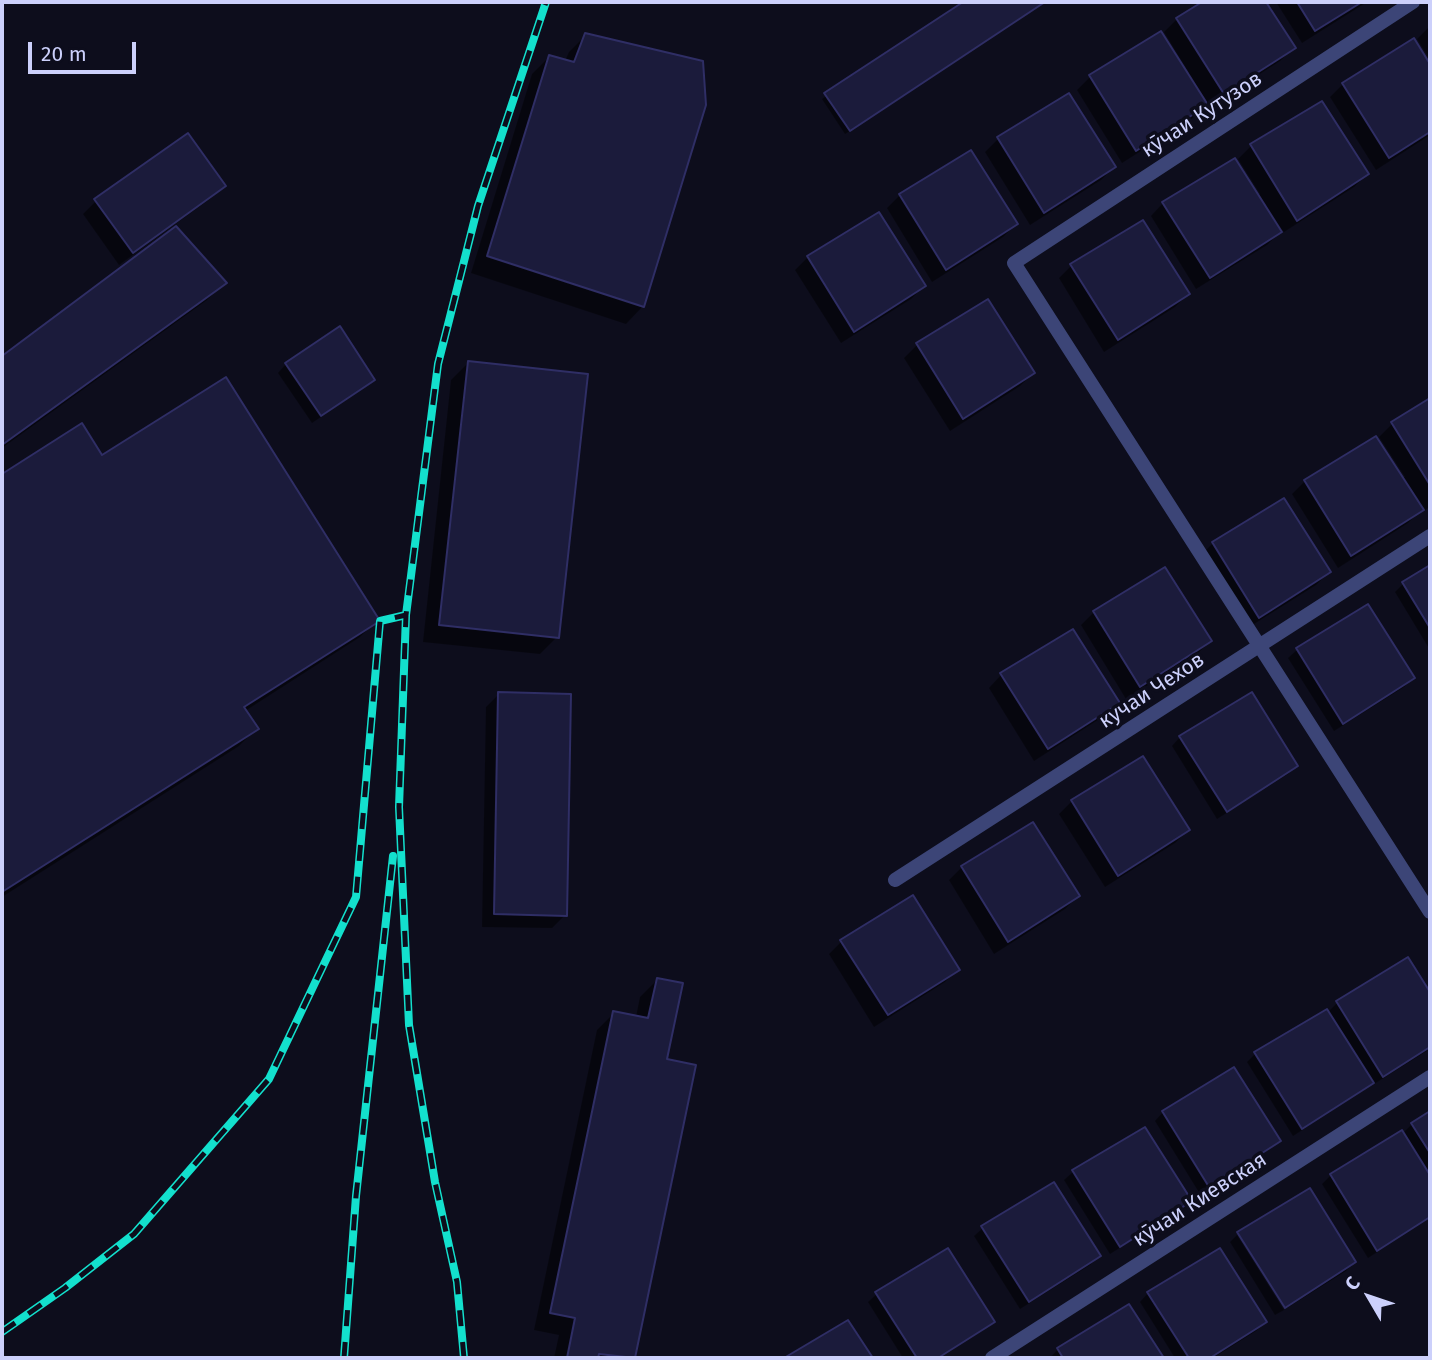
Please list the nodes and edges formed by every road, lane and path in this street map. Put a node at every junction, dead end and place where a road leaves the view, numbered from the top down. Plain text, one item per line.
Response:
1 (1413, 2) edge
2 (1430, 536) edge
3 (1260, 647) junction
4 (895, 880) dead end
5 (1430, 912) edge
6 (1430, 1077) edge
7 (992, 1358) edge

1 - 3 street, кӯчаи Кутузов
2 - 3 street, кучаи Чехов
3 - 4 street, кучаи Чехов
3 - 5 street
6 - 7 street, кӯчаи Киевская

